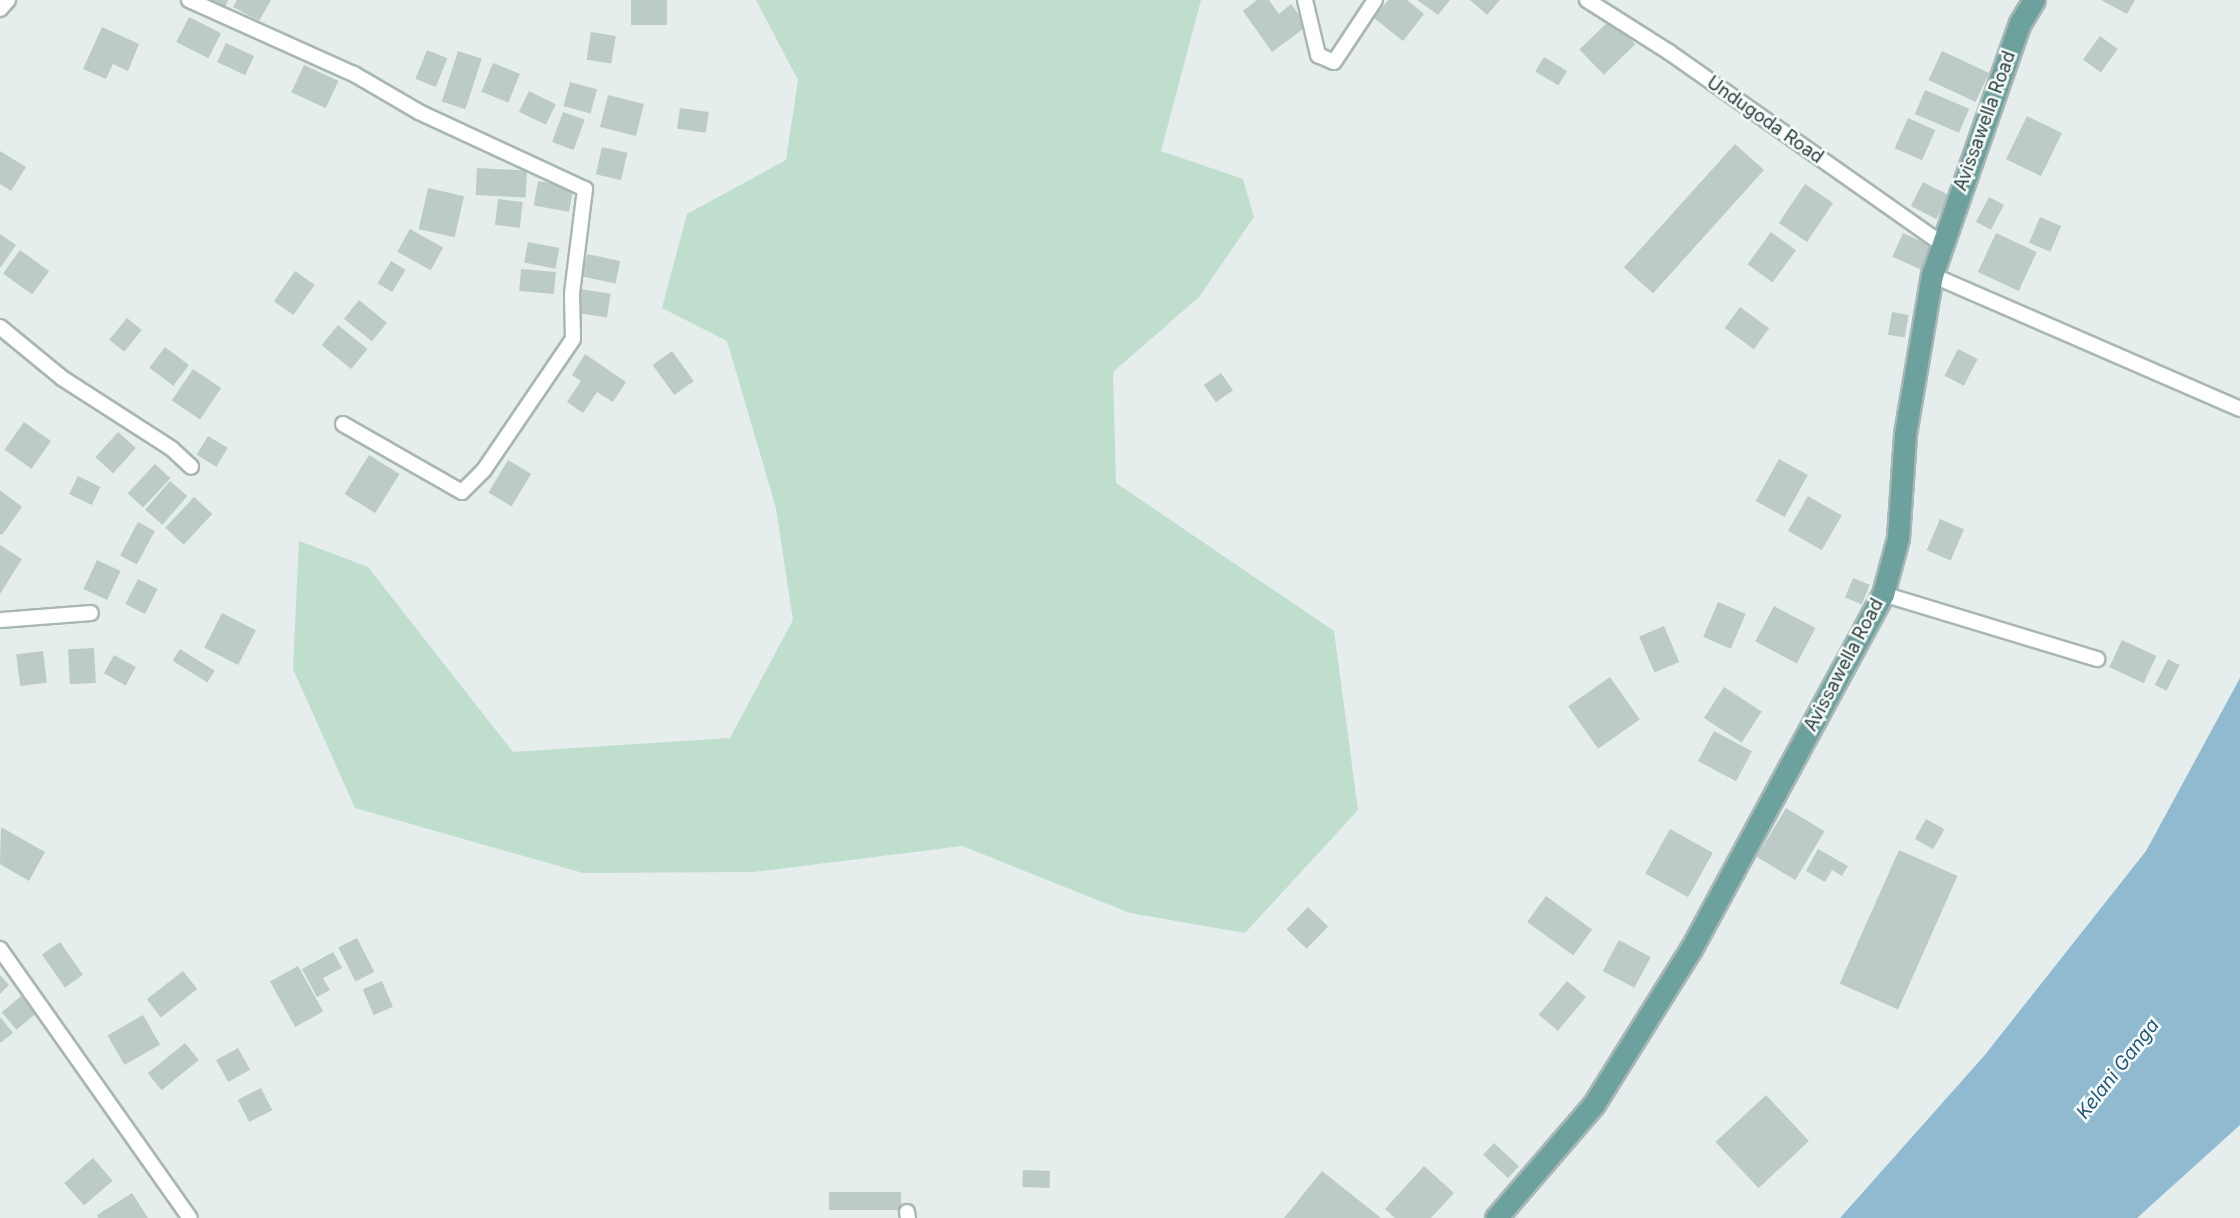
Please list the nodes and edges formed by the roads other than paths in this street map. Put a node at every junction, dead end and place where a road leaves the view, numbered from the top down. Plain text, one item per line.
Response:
1 (8, 0) edge
2 (189, 0) edge
3 (1305, 0) edge
4 (1375, 0) edge
5 (1587, 0) edge
6 (2034, 0) edge
7 (0, 9) edge
8 (1941, 243) junction
9 (1932, 275) junction
10 (0, 327) edge
11 (2240, 409) edge
12 (343, 424) dead end
13 (191, 467) dead end
14 (1883, 594) junction
15 (91, 613) dead end
16 (0, 620) edge
17 (2097, 659) dead end
18 (0, 949) edge
19 (190, 1218) edge
20 (1496, 1218) edge

1 - 7 street
2 - 12 street
3 - 4 street
5 - 8 street, Undugoda Road
6 - 8 main road, Avissawella Road
8 - 9 main road, Avissawella Road
9 - 11 street
9 - 14 main road, Avissawella Road
10 - 13 street
14 - 17 street
14 - 20 main road, Avissawella Road
15 - 16 street
18 - 19 street

